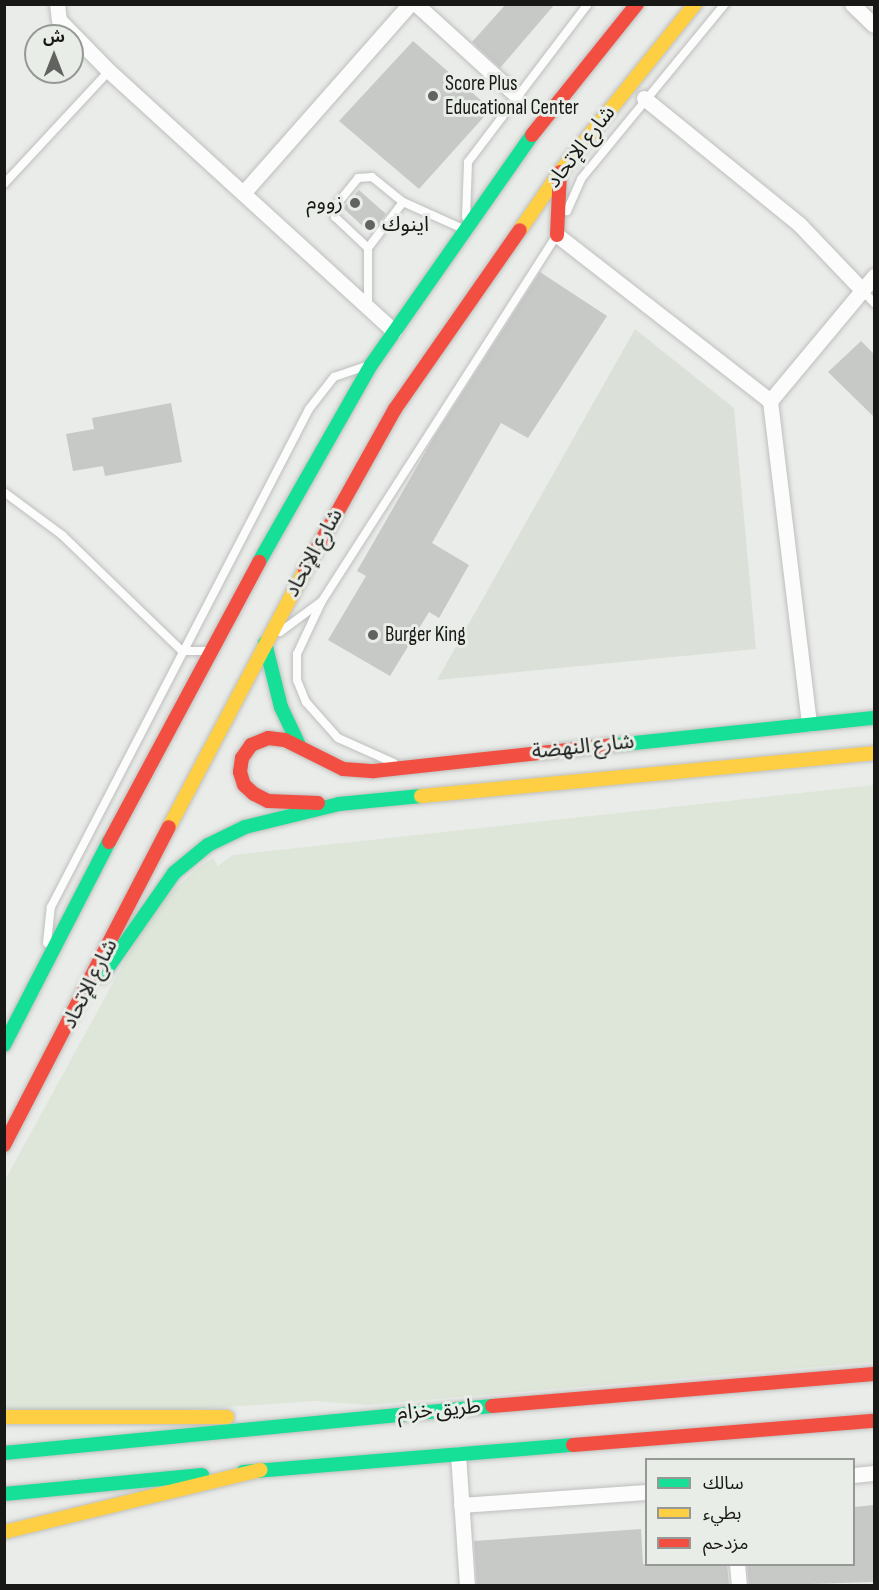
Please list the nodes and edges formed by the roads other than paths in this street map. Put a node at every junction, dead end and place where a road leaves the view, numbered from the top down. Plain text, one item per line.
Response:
1 (57, 4) edge
2 (410, 4) edge
3 (416, 4) edge
4 (588, 4) edge
5 (638, 4) edge
6 (695, 4) edge
7 (725, 4) edge
8 (852, 4) edge
9 (874, 25) edge
10 (109, 71) junction
11 (516, 95) junction
12 (644, 99) junction
13 (560, 172) junction
14 (4, 184) edge
15 (244, 192) junction
16 (403, 202) junction
17 (464, 227) junction
18 (557, 235) junction
19 (368, 248) junction
20 (874, 276) edge
21 (862, 290) junction
22 (874, 303) edge
23 (368, 307) junction
24 (394, 331) junction
25 (371, 365) junction
26 (770, 401) junction
27 (4, 492) edge
28 (322, 601) junction
29 (265, 643) junction
30 (182, 651) junction
31 (209, 651) junction
32 (874, 717) edge
33 (809, 724) junction
34 (299, 745) junction
35 (874, 753) edge
36 (404, 766) junction
37 (339, 804) junction
38 (43, 974) junction
39 (72, 1020) junction
40 (4, 1045) edge
41 (4, 1145) edge
42 (874, 1374) edge
43 (385, 1414) junction
44 (4, 1417) edge
45 (874, 1421) edge
46 (4, 1454) edge
47 (458, 1454) junction
48 (261, 1470) junction
49 (874, 1473) edge
50 (855, 1475) edge
51 (645, 1492) edge
52 (4, 1494) edge
53 (461, 1505) junction
54 (4, 1532) edge
55 (737, 1566) edge
56 (467, 1586) edge
57 (739, 1586) edge

1 - 10 street
2 - 15 street
3 - 11 street
4 - 11 lane
5 - 17 main road, شارع الإتحاد
6 - 13 main road, شارع الإتحاد
7 - 12 lane
8 - 9 street
10 - 14 lane
10 - 15 street
11 - 17 lane
12 - 18 lane
12 - 21 street
13 - 18 main road
13 - 29 main road, شارع الإتحاد
15 - 23 street
16 - 17 lane
16 - 19 lane
16 - 19 lane
17 - 24 main road, شارع الإتحاد
18 - 26 street
18 - 28 lane
19 - 23 lane
20 - 21 street
21 - 22 lane
21 - 26 street
23 - 24 street
24 - 25 main road, شارع الإتحاد
25 - 30 lane
25 - 31 main road, شارع الإتحاد
26 - 33 street
27 - 30 lane
28 - 29 lane
28 - 36 lane
29 - 34 main road
29 - 39 main road, شارع الإتحاد
30 - 31 lane
30 - 38 lane
31 - 38 main road, شارع الإتحاد
32 - 33 main road, شارع النهضة
33 - 36 main road, شارع النهضة
34 - 36 main road, شارع النهضة
34 - 37 main road, شارع النهضة
35 - 37 main road, شارع النهضة
37 - 39 main road
38 - 40 main road, شارع الإتحاد
39 - 41 main road, شارع الإتحاد
42 - 43 main road, طريق خزام
43 - 44 main road
43 - 46 main road, طريق خزام
45 - 47 main road
47 - 48 main road
47 - 53 street
48 - 52 main road
48 - 54 main road
49 - 50 street
51 - 53 street
53 - 56 street
55 - 57 street

